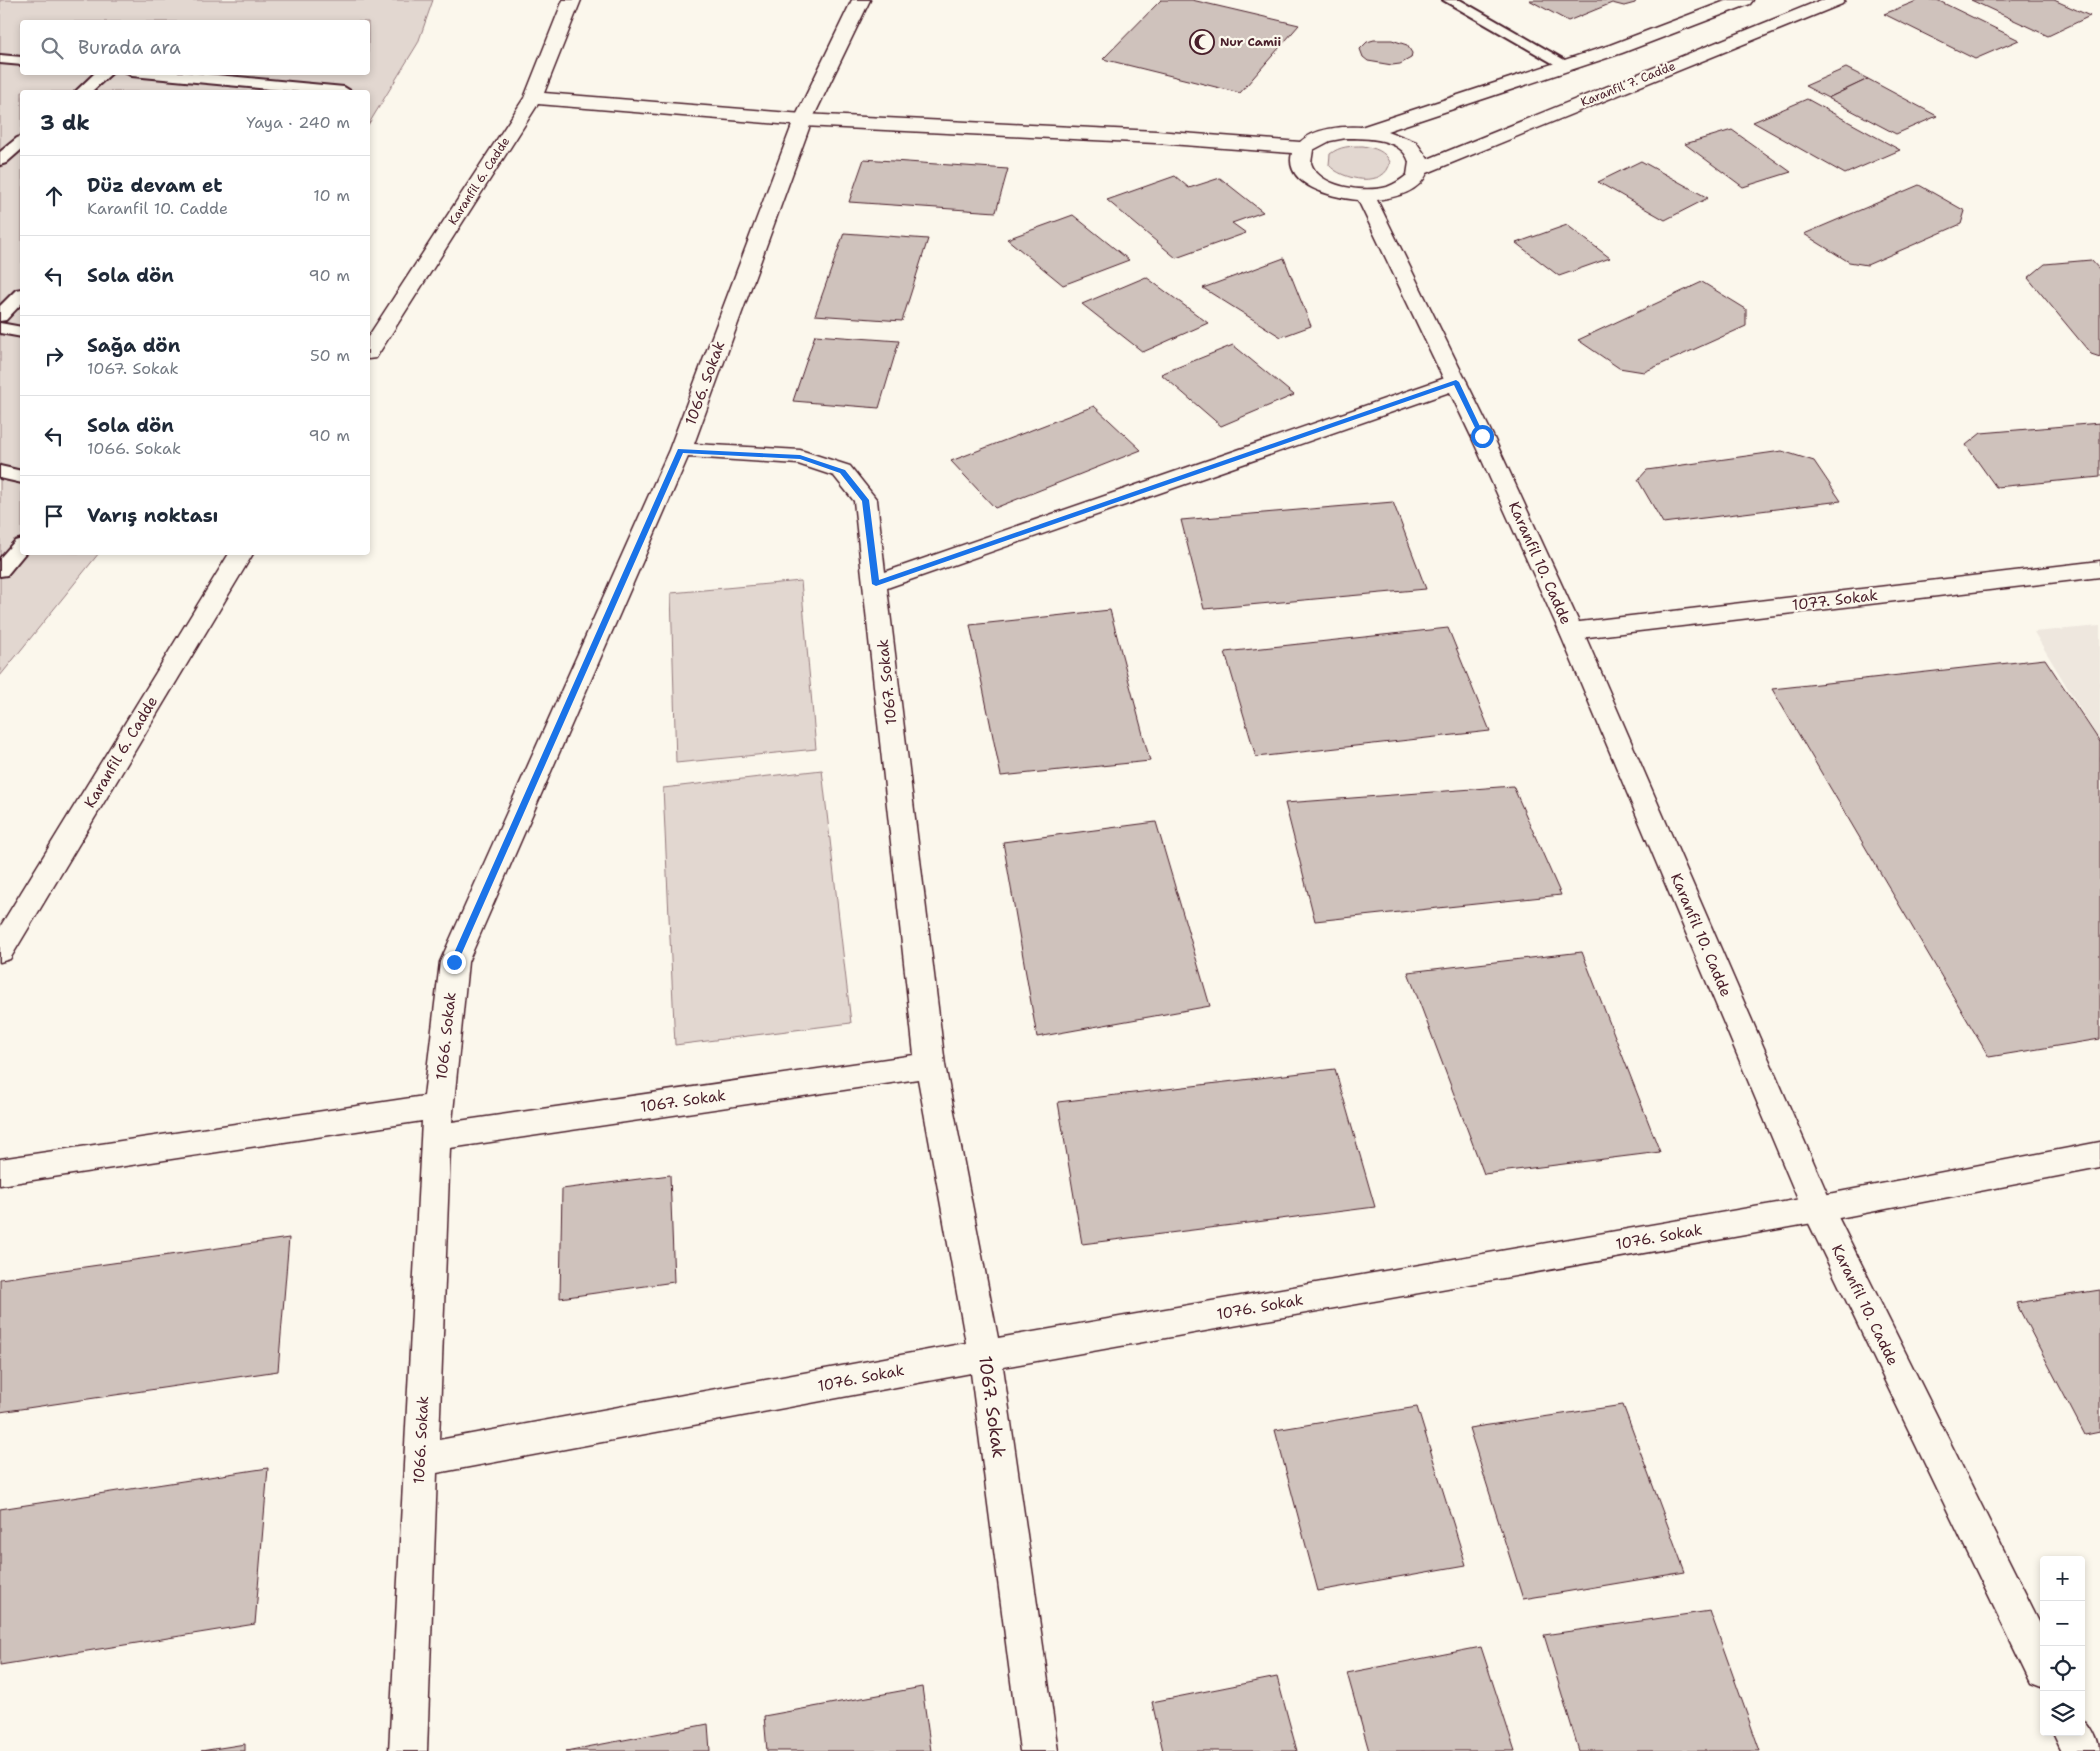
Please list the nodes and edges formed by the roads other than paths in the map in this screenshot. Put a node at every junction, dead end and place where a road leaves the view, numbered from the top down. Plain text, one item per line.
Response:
1 (572, 0) edge
2 (861, 0) edge
3 (1450, 0) edge
4 (1744, 0) edge
5 (1836, 0) edge
6 (0, 59) edge
7 (20, 61) edge
8 (1568, 66) junction
9 (102, 75) edge
10 (153, 75) edge
11 (243, 88) edge
12 (84, 90) edge
13 (294, 90) edge
14 (533, 98) junction
15 (803, 120) junction
16 (1365, 132) junction
17 (20, 143) edge
18 (1305, 148) junction
19 (0, 160) edge
20 (1419, 169) junction
21 (1365, 194) junction
22 (20, 296) edge
23 (0, 316) edge
24 (0, 328) edge
25 (20, 332) edge
26 (370, 350) edge
27 (1456, 382) junction
28 (680, 450) junction
29 (0, 472) edge
30 (20, 477) edge
31 (20, 547) edge
32 (240, 555) edge
33 (2100, 569) edge
34 (0, 570) edge
35 (876, 584) junction
36 (1571, 631) junction
37 (0, 952) edge
38 (930, 1065) junction
39 (438, 1106) junction
40 (435, 1137) junction
41 (2100, 1155) edge
42 (0, 1172) edge
43 (1818, 1209) junction
44 (985, 1355) junction
45 (420, 1460) junction
46 (2040, 1663) edge
47 (2076, 1736) edge
48 (408, 1751) edge
49 (1039, 1751) edge
50 (2083, 1751) edge

1 - 14 street, Karanfil 6. Cadde
2 - 15 street, 1066. Sokak
3 - 8 lane
4 - 8 street
5 - 20 street, Karanfil 7. Cadde
6 - 7 lane
8 - 16 street
9 - 12 lane
10 - 11 lane
11 - 13 lane
14 - 15 street
14 - 26 street, Karanfil 6. Cadde
15 - 18 street
15 - 28 street, 1066. Sokak
16 - 18 street
16 - 20 street
17 - 19 lane
18 - 21 street
20 - 21 street
21 - 27 street, Karanfil 10. Cadde
22 - 23 lane
24 - 25 lane
27 - 35 street
27 - 36 street, Karanfil 10. Cadde
28 - 35 street, 1067. Sokak
28 - 39 street, 1066. Sokak
29 - 30 lane
31 - 34 lane
32 - 37 street, Karanfil 6. Cadde
33 - 36 street, 1077. Sokak
35 - 38 street, 1067. Sokak
36 - 43 street, Karanfil 10. Cadde
38 - 40 street, 1067. Sokak
38 - 44 street, 1067. Sokak
39 - 40 street, 1066. Sokak
39 - 42 street
40 - 45 street, 1066. Sokak
41 - 43 street, 1076. Sokak
43 - 44 street, 1076. Sokak
43 - 46 street, Karanfil 10. Cadde
44 - 45 street, 1076. Sokak
44 - 49 street, 1067. Sokak
45 - 48 street, 1066. Sokak
47 - 50 street

